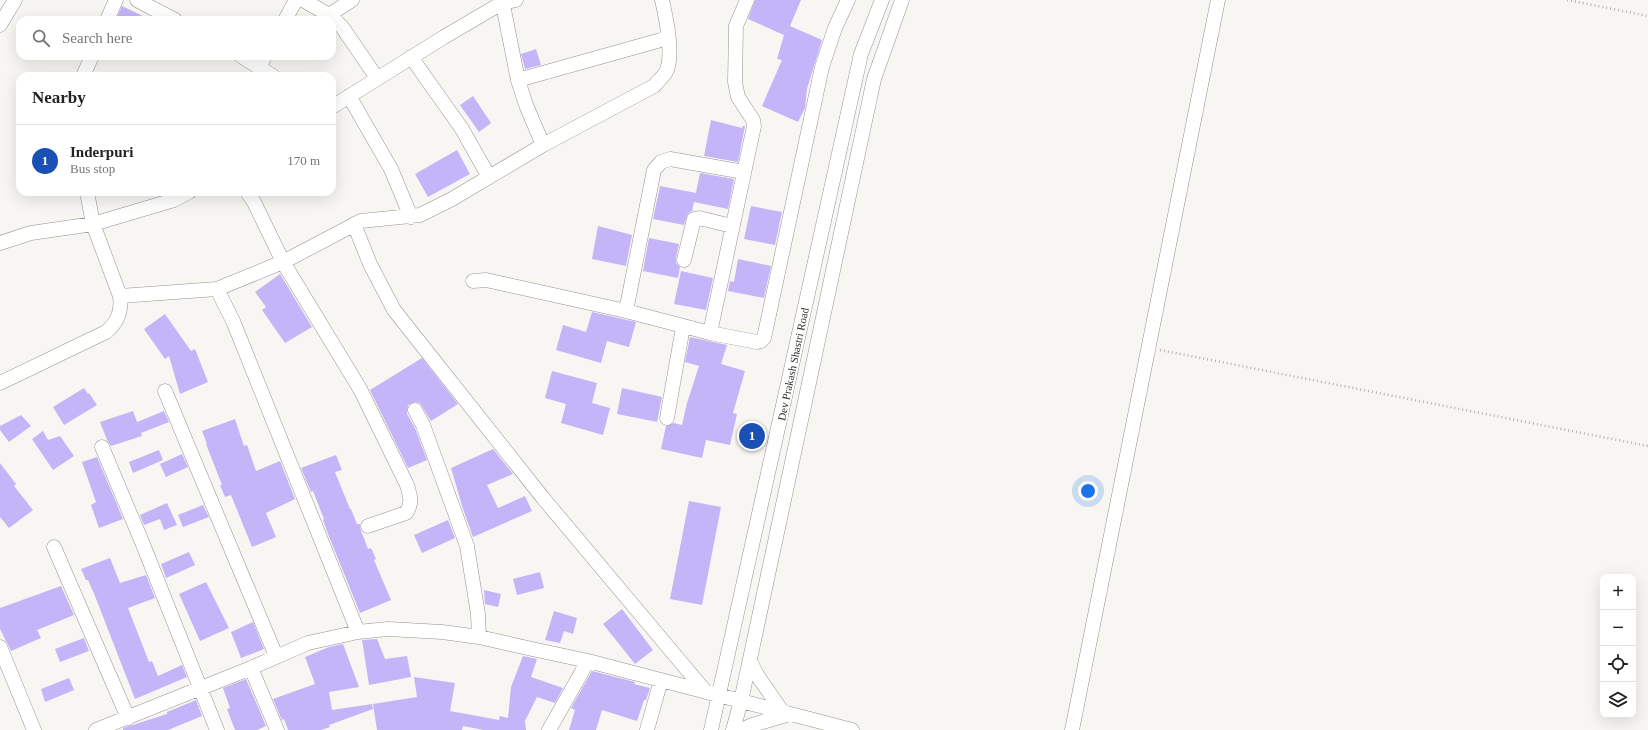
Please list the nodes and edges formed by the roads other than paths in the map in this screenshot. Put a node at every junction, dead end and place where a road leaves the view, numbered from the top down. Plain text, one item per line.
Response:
1 (15, 0) edge
2 (116, 0) edge
3 (137, 0) edge
4 (296, 0) edge
5 (303, 0) edge
6 (352, 0) edge
7 (662, 0) edge
8 (747, 0) edge
9 (848, 0) edge
10 (882, 0) edge
11 (902, 0) edge
12 (1218, 0) edge
13 (507, 1) edge
14 (329, 15) joint
15 (109, 16) edge
16 (167, 16) edge
17 (287, 16) edge
18 (336, 21) edge
19 (0, 25) edge
20 (668, 38) junction
21 (411, 57) junction
22 (90, 60) edge
23 (262, 61) edge
24 (86, 72) edge
25 (270, 72) edge
26 (376, 78) junction
27 (518, 80) junction
28 (349, 96) junction
29 (336, 104) edge
30 (543, 145) junction
31 (744, 172) junction
32 (489, 176) junction
33 (88, 196) edge
34 (182, 196) edge
35 (250, 196) edge
36 (411, 217) junction
37 (93, 224) junction
38 (354, 224) junction
39 (732, 226) junction
40 (0, 230) edge
41 (17, 236) junction
42 (0, 243) edge
43 (684, 260) dead end
44 (283, 262) junction
45 (473, 281) dead end
46 (217, 289) junction
47 (120, 296) junction
48 (626, 311) junction
49 (683, 327) junction
50 (710, 333) junction
51 (0, 383) edge
52 (165, 391) dead end
53 (415, 410) dead end
54 (667, 418) dead end
55 (102, 447) dead end
56 (368, 526) dead end
57 (54, 547) dead end
58 (358, 632) junction
59 (479, 637) junction
60 (0, 647) edge
61 (276, 656) junction
62 (750, 660) junction
63 (588, 661) junction
64 (252, 668) junction
65 (661, 680) junction
66 (200, 688) junction
67 (705, 691) junction
68 (719, 695) junction
69 (741, 701) junction
70 (786, 712) junction
71 (128, 718) junction
72 (113, 727) edge
73 (34, 730) edge
74 (96, 730) edge
75 (217, 730) edge
76 (277, 730) edge
77 (549, 730) edge
78 (647, 730) edge
79 (711, 730) edge
80 (733, 730) edge
81 (742, 730) edge
82 (852, 730) edge
83 (1072, 730) edge

1 - 19 street
2 - 15 street
3 - 16 street
4 - 17 street
5 - 14 street
6 - 14 street
7 - 20 street
8 - 31 street
9 - 50 street
10 - 68 street, Dev Prakash Shastri Road
11 - 62 street, Dev Prakash Shastri Road
12 - 83 street
13 - 21 street
13 - 27 street
18 - 26 street
20 - 27 street
20 - 30 street
21 - 26 street
21 - 32 street
22 - 24 street
23 - 25 street
26 - 28 street
27 - 30 street
28 - 29 street
28 - 36 street
30 - 32 street
31 - 39 street
31 - 48 street
32 - 36 street
33 - 37 street
34 - 37 street
35 - 44 street
36 - 38 street
37 - 41 street
37 - 47 street
38 - 44 street
38 - 67 street
39 - 43 street
39 - 50 street
40 - 41 street
41 - 42 street
44 - 46 street
44 - 56 street
45 - 48 street
46 - 47 street
46 - 58 street
47 - 51 street
48 - 49 street
49 - 50 street
49 - 54 street
52 - 61 street
53 - 59 street
55 - 66 street
57 - 71 street
58 - 59 street
58 - 61 street
59 - 63 street
60 - 73 street
61 - 64 street
62 - 69 street, Dev Prakash Shastri Road
62 - 70 street
63 - 65 street
63 - 77 street
64 - 66 street
64 - 76 street
65 - 67 street
65 - 78 street
66 - 71 street
66 - 75 street
67 - 68 street
68 - 69 street
68 - 79 street, Dev Prakash Shastri Road
69 - 70 street
69 - 80 street, Dev Prakash Shastri Road
70 - 81 street
70 - 82 street
71 - 72 street
72 - 74 street

